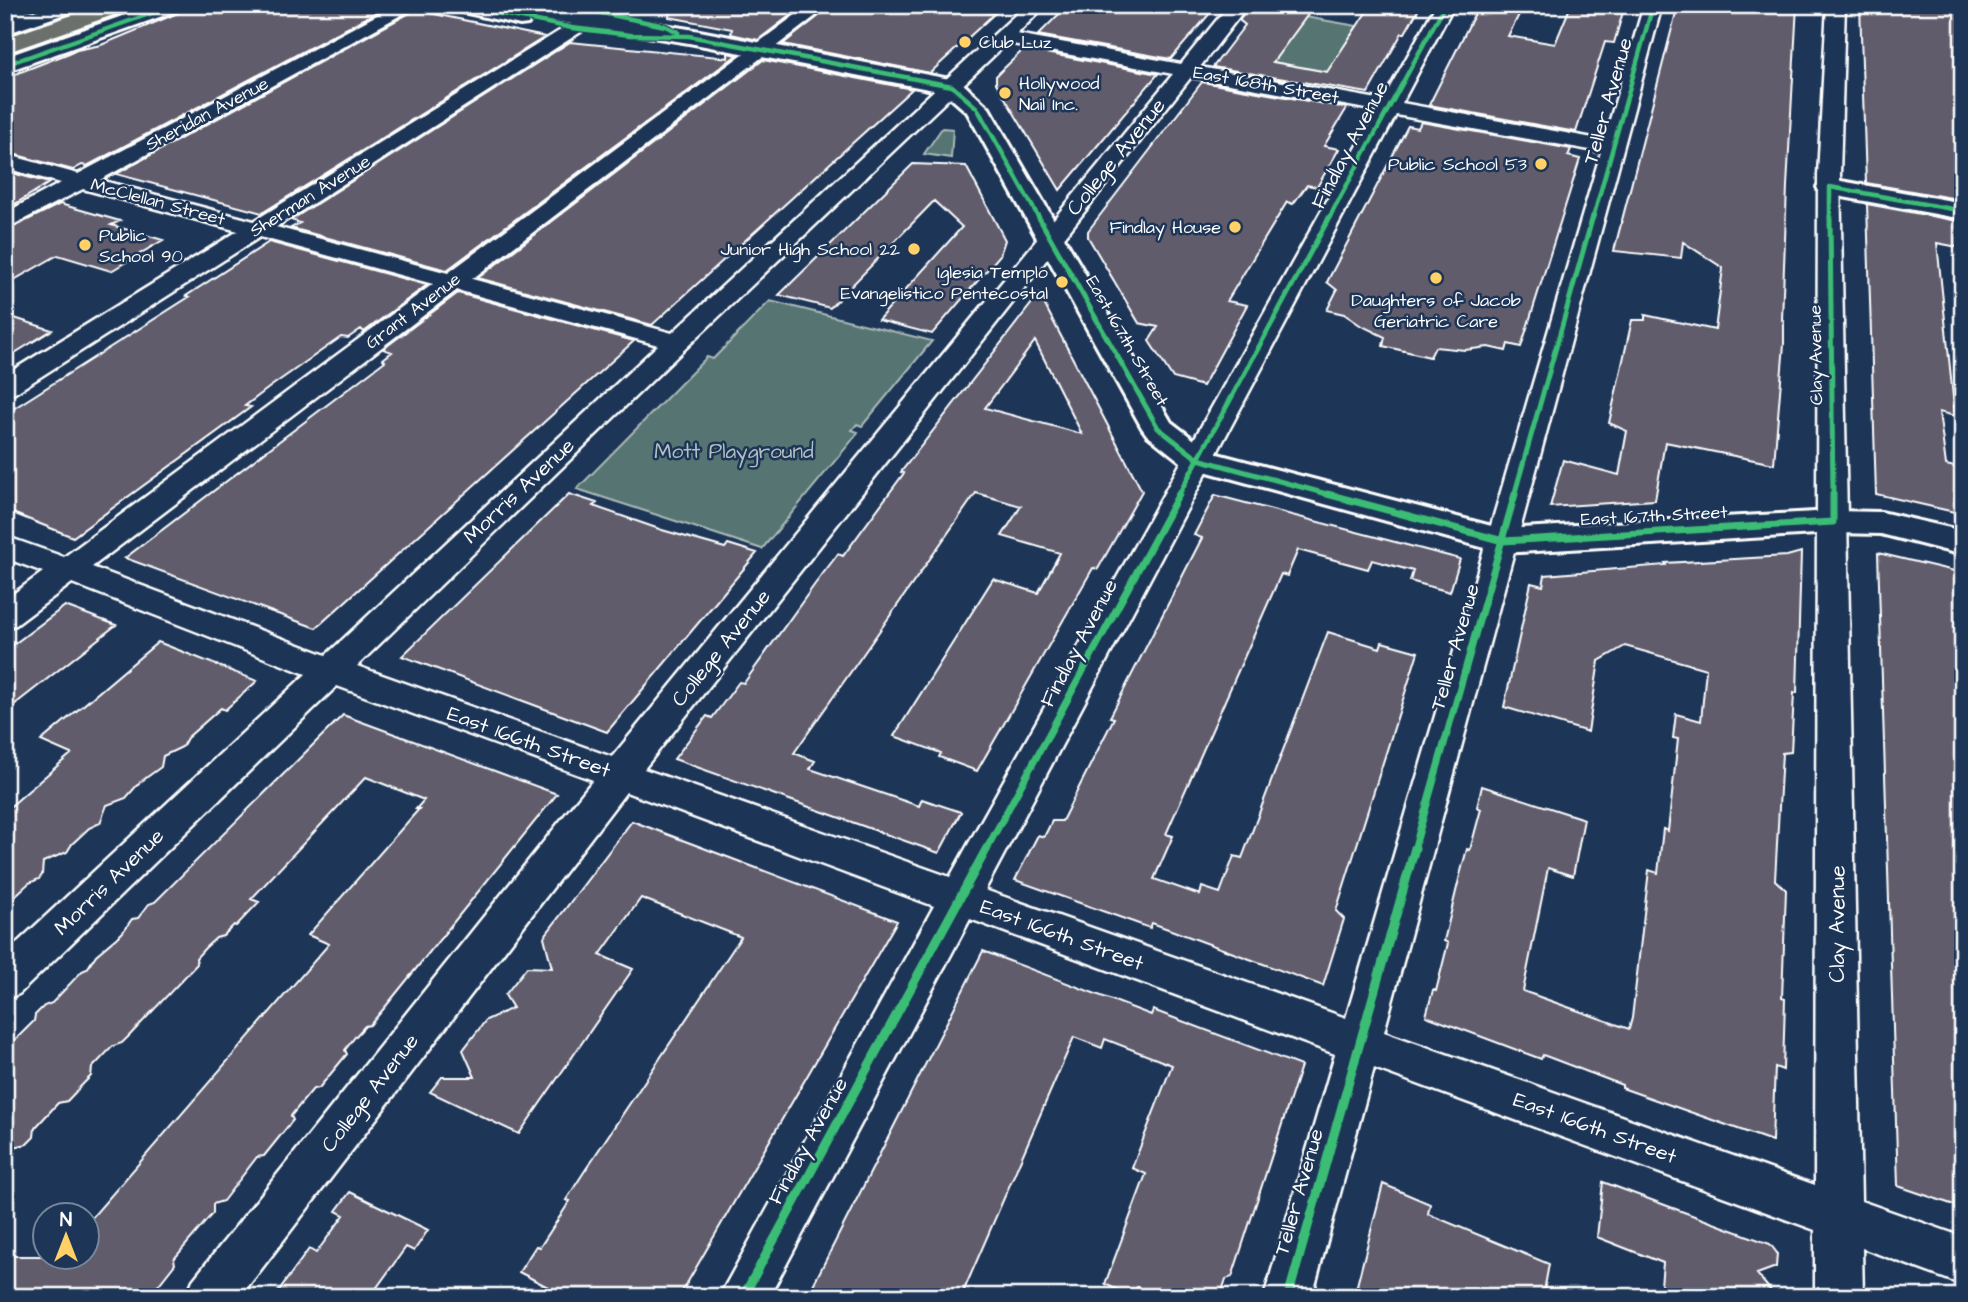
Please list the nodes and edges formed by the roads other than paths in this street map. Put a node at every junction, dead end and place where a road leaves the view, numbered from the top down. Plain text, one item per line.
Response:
1 (72, 5) edge
2 (123, 5) edge
3 (175, 5) edge
4 (410, 5) edge
5 (457, 5) edge
6 (497, 5) edge
7 (519, 5) edge
8 (821, 5) edge
9 (1037, 5) edge
10 (1239, 5) edge
11 (1445, 5) edge
12 (1653, 5) edge
13 (1836, 5) edge
14 (553, 9) edge
15 (5, 10) edge
16 (36, 17) junction
17 (595, 17) edge
18 (5, 28) edge
19 (689, 36) junction
20 (1003, 37) junction
21 (5, 46) edge
22 (762, 49) junction
23 (5, 65) edge
24 (1187, 71) junction
25 (952, 86) junction
26 (1390, 108) junction
27 (1612, 148) junction
28 (5, 161) edge
29 (81, 181) junction
30 (1830, 187) junction
31 (1963, 211) edge
32 (5, 222) edge
33 (258, 228) junction
34 (1050, 239) junction
35 (453, 282) junction
36 (676, 342) junction
37 (5, 387) edge
38 (1198, 459) junction
39 (1833, 522) junction
40 (1503, 541) junction
41 (1963, 543) edge
42 (5, 546) edge
43 (68, 570) junction
44 (5, 617) edge
45 (330, 670) junction
46 (619, 775) junction
47 (961, 899) junction
48 (5, 981) edge
49 (1361, 1044) junction
50 (1839, 1216) junction
51 (1963, 1261) edge
52 (210, 1297) edge
53 (743, 1297) edge
54 (1288, 1297) edge
55 (1839, 1297) edge

1 - 16 street
2 - 21 main road
3 - 23 street
4 - 29 street, Sheridan Avenue
5 - 17 street
6 - 14 street
7 - 14 street
8 - 22 street, Grant Avenue
9 - 20 street, Morris Avenue
10 - 24 street, College Avenue
11 - 26 street, Findlay Avenue
12 - 27 street, Teller Avenue
13 - 30 street, Clay Avenue
14 - 17 street
15 - 16 street
16 - 18 street
17 - 19 street
17 - 19 street
17 - 33 street, Sherman Avenue
19 - 22 street
20 - 24 street, East 168th Street
20 - 25 street, Morris Avenue
22 - 25 street
22 - 35 street, Grant Avenue
24 - 26 street, East 168th Street
24 - 34 street, College Avenue
25 - 34 street, East 167th Street
25 - 36 street, Morris Avenue
26 - 27 street, East 168th Street
26 - 38 street, Findlay Avenue
27 - 40 street, Teller Avenue
28 - 29 street, McClellan Street
29 - 32 street, Sheridan Avenue
29 - 33 street, McClellan Street
30 - 31 street
30 - 39 street, Clay Avenue
33 - 35 street, McClellan Street
33 - 37 street, Sherman Avenue
34 - 38 street, East 167th Street
34 - 46 street, College Avenue
35 - 36 street, McClellan Street
35 - 43 street, Grant Avenue
36 - 45 street, Morris Avenue
38 - 40 street, East 167th Street
38 - 47 street, Findlay Avenue
39 - 40 street, East 167th Street
39 - 41 street, East 167th Street
39 - 50 street, Clay Avenue
40 - 49 street, Teller Avenue
42 - 43 street, East 166th Street
43 - 44 street, Grant Avenue
43 - 45 street, East 166th Street
45 - 46 street, East 166th Street
45 - 48 street, Morris Avenue
46 - 47 street, East 166th Street
46 - 52 street, College Avenue
47 - 49 street, East 166th Street
47 - 53 street, Findlay Avenue
49 - 50 street, East 166th Street
49 - 54 street, Teller Avenue
50 - 51 street, East 166th Street
50 - 55 street, Clay Avenue

